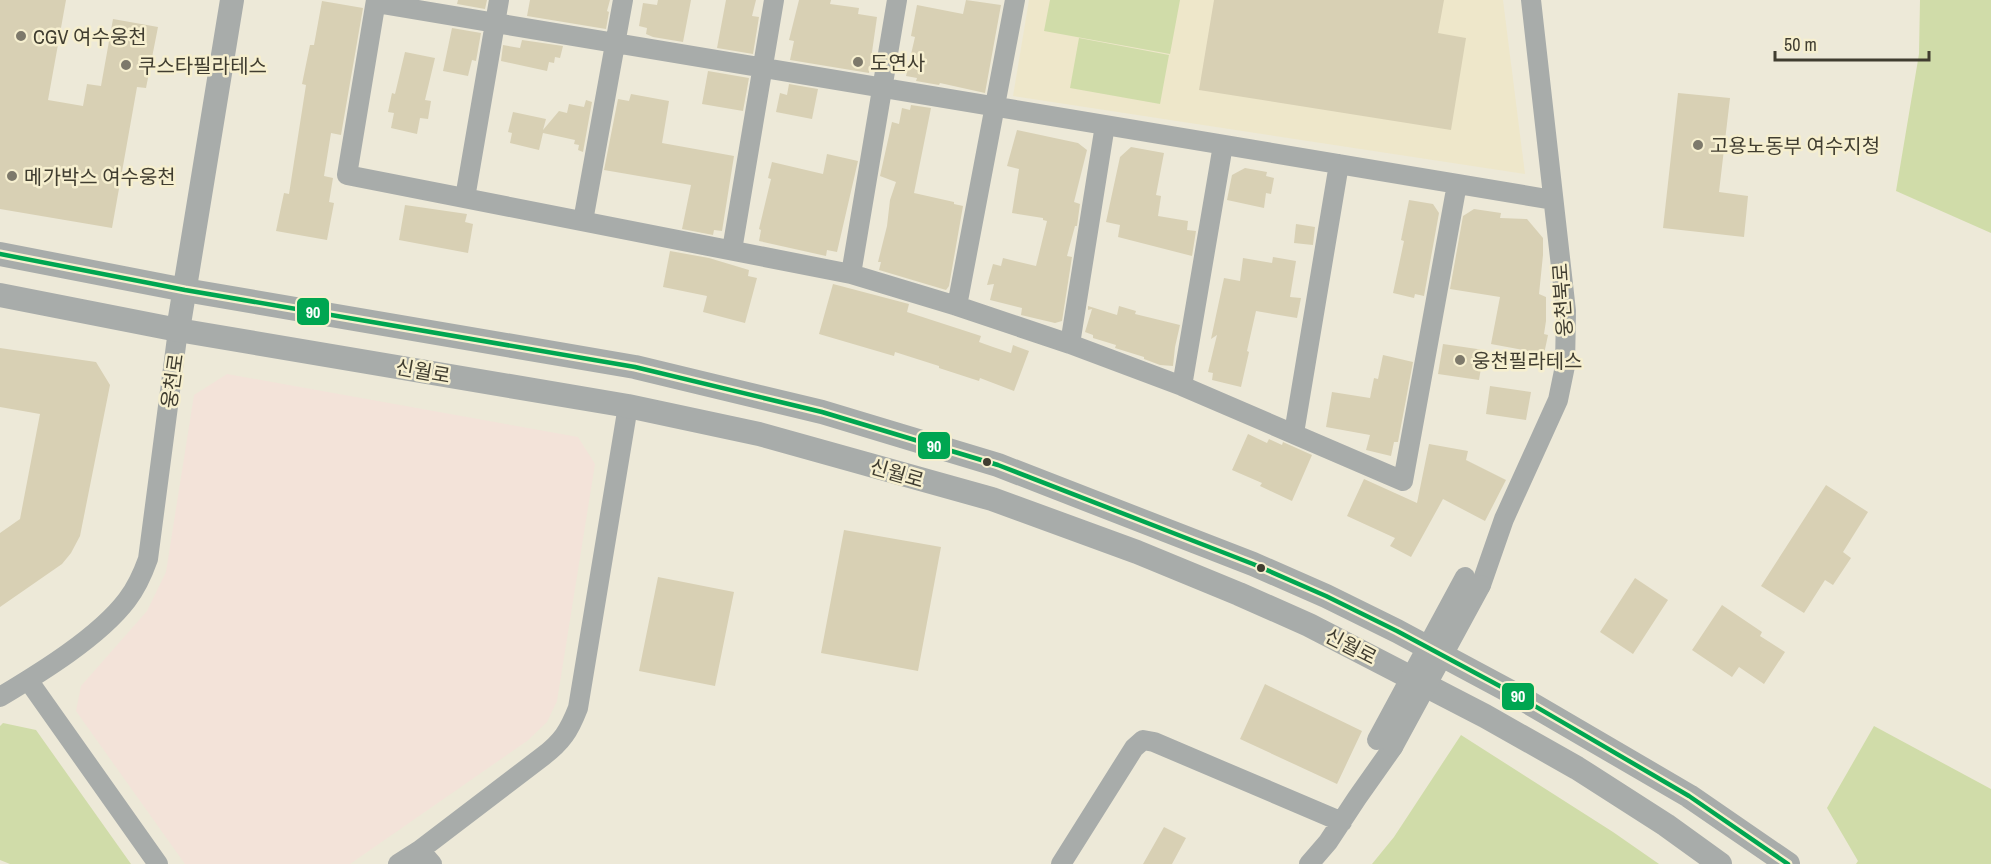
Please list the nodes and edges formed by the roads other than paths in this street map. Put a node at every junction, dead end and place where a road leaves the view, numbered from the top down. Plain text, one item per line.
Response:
1 (232, 0) edge
2 (499, 0) edge
3 (623, 0) edge
4 (774, 0) edge
5 (897, 0) edge
6 (1015, 0) edge
7 (1531, 0) edge
8 (376, 2) edge
9 (495, 23) junction
10 (615, 43) junction
11 (762, 68) junction
12 (882, 88) junction
13 (995, 107) junction
14 (1105, 125) junction
15 (1223, 145) junction
16 (1339, 164) junction
17 (1457, 184) junction
18 (465, 198) junction
19 (1553, 200) junction
20 (583, 221) junction
21 (732, 250) junction
22 (0, 254) edge
23 (851, 274) junction
24 (185, 290) junction
25 (0, 295) edge
26 (957, 306) junction
27 (178, 330) junction
28 (1070, 344) junction
29 (1182, 386) junction
30 (628, 406) junction
31 (1294, 433) junction
32 (28, 680) junction
33 (0, 697) edge
34 (1342, 822) junction
35 (426, 857) edge
36 (158, 864) edge
37 (398, 864) edge
38 (1060, 864) edge
39 (1310, 864) edge
40 (1720, 864) edge
41 (1788, 864) edge

1 - 24 street, 웅천로
2 - 9 street
3 - 10 street
4 - 11 street
5 - 12 street
6 - 13 street
7 - 19 street, 웅천북로
8 - 9 street
8 - 18 street
9 - 10 street
9 - 18 street
10 - 11 street
10 - 20 street
11 - 12 street
11 - 21 street
12 - 13 street
12 - 23 street
13 - 14 street
13 - 26 street
14 - 15 street
14 - 28 street
15 - 16 street
15 - 29 street
16 - 17 street
16 - 31 street
17 - 19 street
17 - 31 street
18 - 20 street
19 - 34 street, 웅천북로, bridge
20 - 21 street
21 - 23 street
22 - 24 street, 신월로
23 - 26 street
24 - 27 street, 웅천로
24 - 41 street, 신월로
25 - 27 street, 신월로
26 - 28 street
27 - 30 street, 신월로
27 - 32 street, 웅천로
28 - 29 street
29 - 31 street
30 - 35 street
30 - 40 street, 신월로
32 - 33 street, 웅천로
32 - 36 street
34 - 38 street
34 - 39 street, 웅천북로
35 - 37 street

